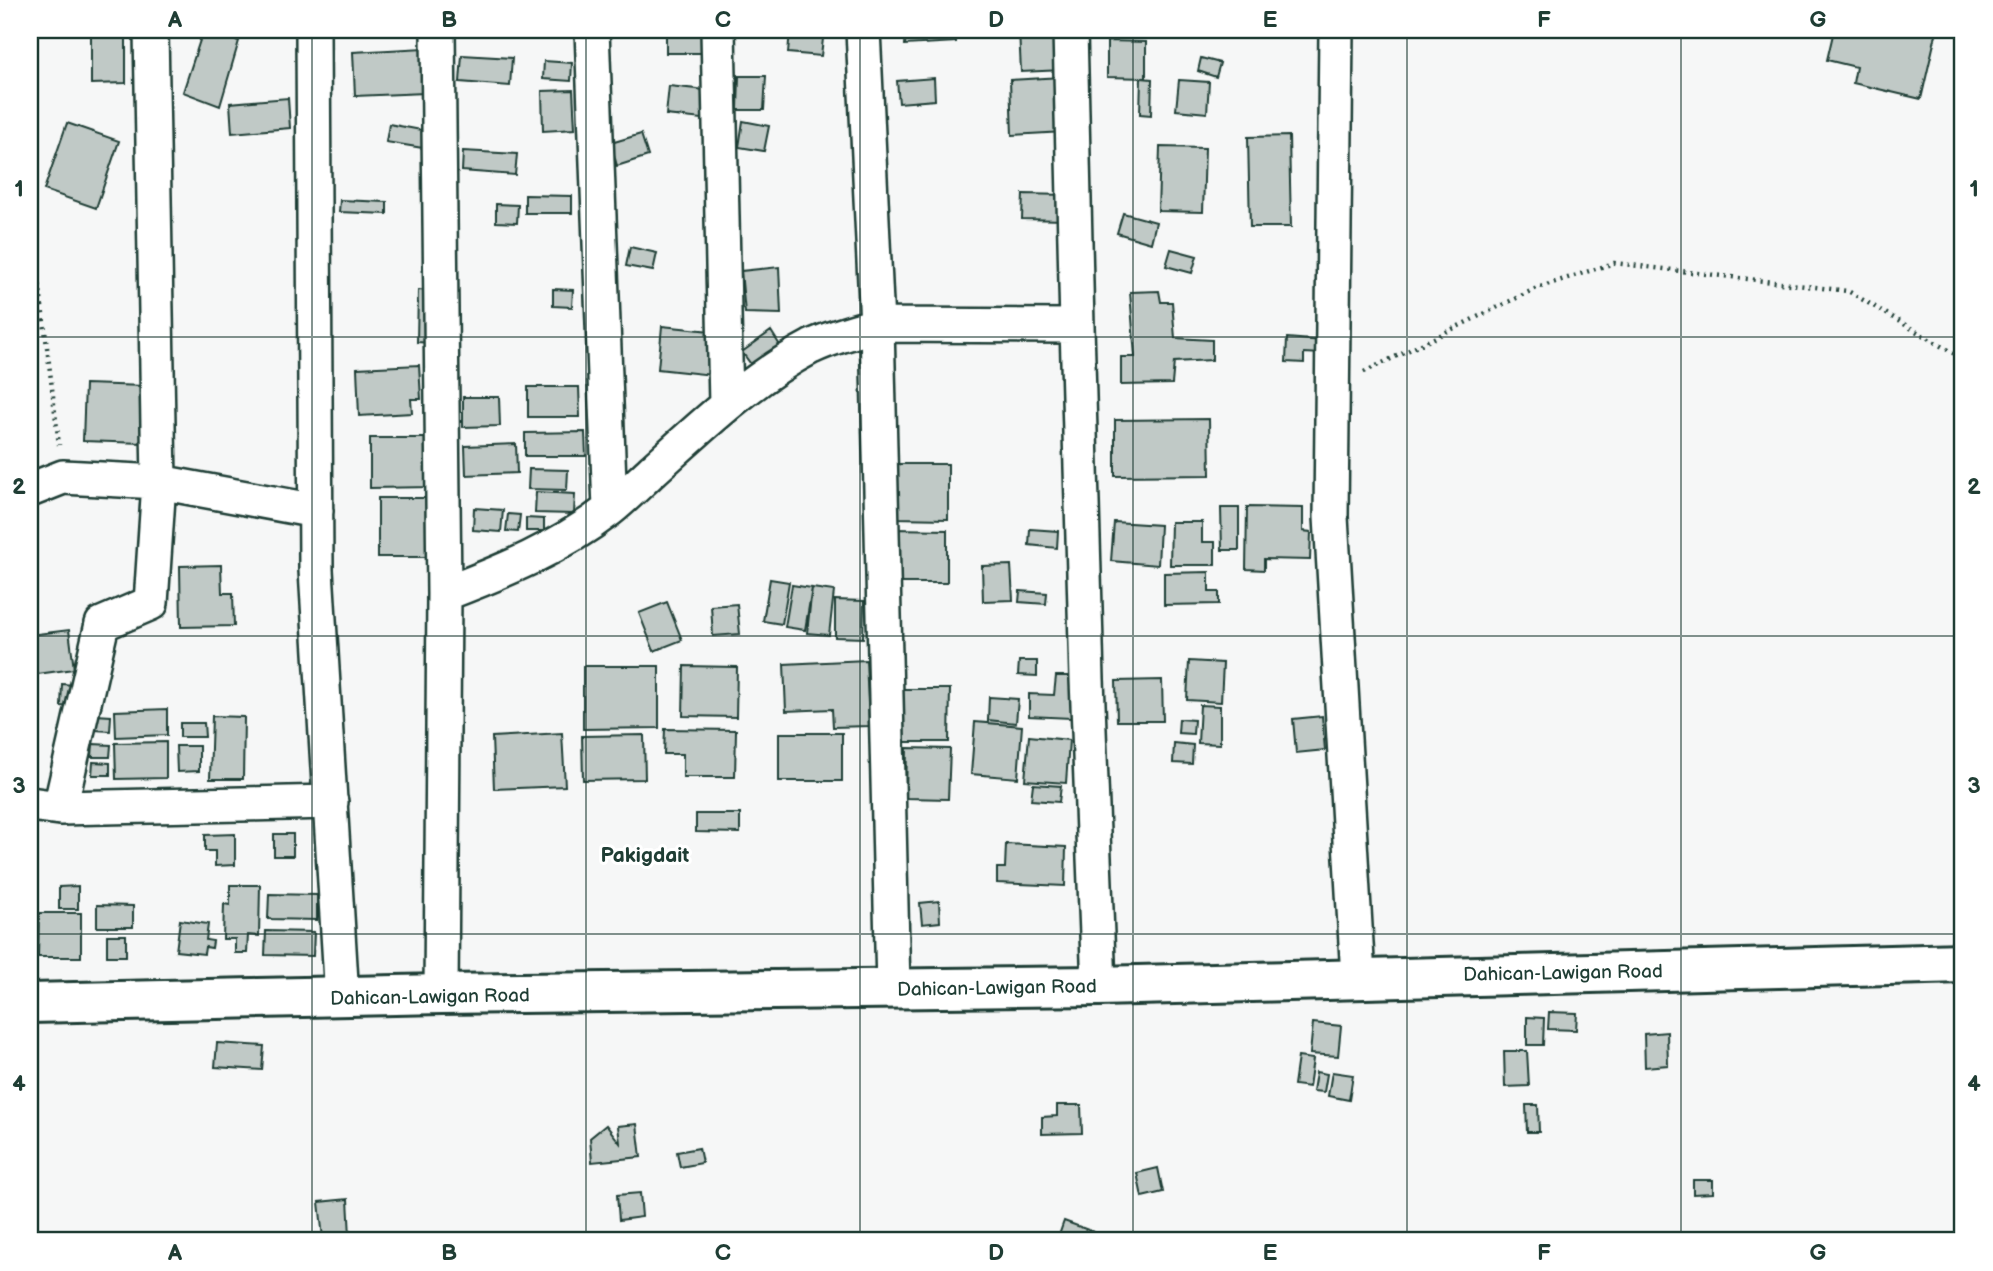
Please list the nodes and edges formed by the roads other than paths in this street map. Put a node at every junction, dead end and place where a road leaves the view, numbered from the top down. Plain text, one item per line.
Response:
1 (151, 30) edge
2 (313, 30) edge
3 (438, 30) edge
4 (592, 30) edge
5 (718, 30) edge
6 (863, 30) edge
7 (1070, 30) edge
8 (1336, 30) edge
9 (877, 325) junction
10 (1077, 326) junction
11 (726, 405) junction
12 (159, 482) junction
13 (30, 490) edge
14 (610, 509) junction
15 (316, 511) junction
16 (444, 594) junction
17 (331, 802) junction
18 (45, 806) edge
19 (1963, 963) edge
20 (1358, 977) junction
21 (1099, 986) junction
22 (893, 988) junction
23 (441, 995) junction
24 (342, 998) junction
25 (30, 1003) edge

1 - 12 street
2 - 15 street
3 - 16 street
4 - 14 street
5 - 11 street
6 - 9 street
7 - 10 street
8 - 20 street
9 - 10 street
9 - 11 street
9 - 22 street
10 - 21 street
11 - 14 street
12 - 13 street
12 - 15 street
12 - 18 street
14 - 16 street
15 - 17 street
16 - 23 street
17 - 18 street
17 - 24 street
19 - 20 main road, Dahican-Lawigan Road
20 - 21 main road, Dahican-Lawigan Road
21 - 22 main road, Dahican-Lawigan Road
22 - 23 main road, Dahican-Lawigan Road
23 - 24 main road, Dahican-Lawigan Road
24 - 25 main road, Dahican-Lawigan Road

